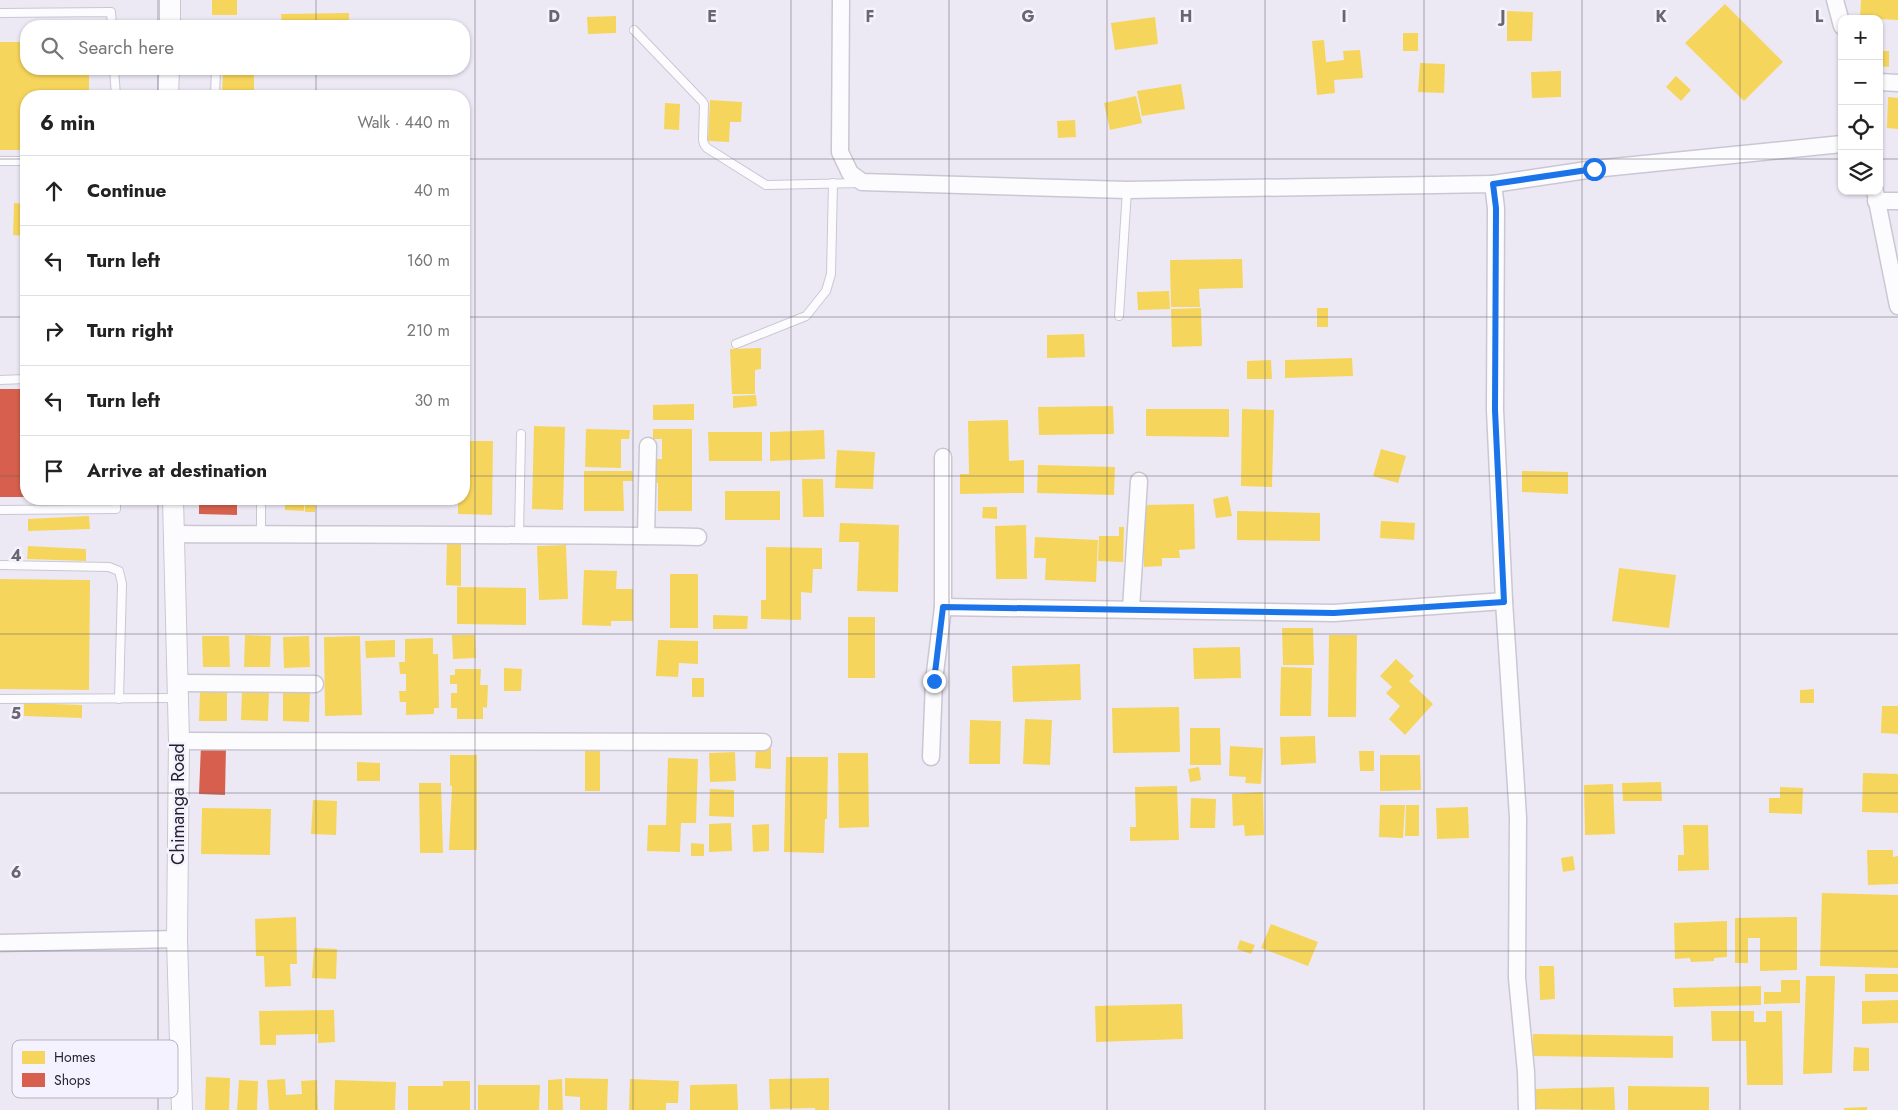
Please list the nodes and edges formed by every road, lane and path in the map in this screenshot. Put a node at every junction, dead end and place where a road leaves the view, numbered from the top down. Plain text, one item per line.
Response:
1 (170, 0) edge
2 (841, 0) edge
3 (1835, 0) edge
4 (0, 13) edge
5 (1839, 15) edge
6 (112, 20) edge
7 (170, 20) edge
8 (634, 30) dead end
9 (114, 75) edge
10 (169, 75) edge
11 (216, 75) edge
12 (1883, 82) edge
13 (1898, 83) edge
14 (116, 90) edge
15 (168, 90) edge
16 (215, 90) edge
17 (1838, 144) edge
18 (0, 161) edge
19 (20, 161) edge
20 (862, 182) junction
21 (833, 183) junction
22 (1493, 184) junction
23 (1127, 190) junction
24 (1876, 196) edge
25 (1898, 201) edge
26 (1894, 264) edge
27 (1898, 306) edge
28 (1119, 316) dead end
29 (736, 344) dead end
30 (20, 379) edge
31 (0, 380) edge
32 (520, 434) dead end
33 (648, 446) dead end
34 (943, 457) dead end
35 (1139, 481) dead end
36 (116, 505) edge
37 (172, 505) edge
38 (261, 505) edge
39 (0, 510) edge
40 (173, 534) junction
41 (519, 534) junction
42 (262, 535) junction
43 (646, 536) junction
44 (698, 537) dead end
45 (0, 565) edge
46 (1504, 602) junction
47 (943, 607) junction
48 (1131, 609) junction
49 (315, 684) dead end
50 (178, 690) junction
51 (0, 699) edge
52 (119, 699) junction
53 (179, 741) junction
54 (763, 742) dead end
55 (931, 758) dead end
56 (178, 939) junction
57 (0, 943) edge
58 (182, 1110) edge
59 (1527, 1110) edge

1 - 7 street
2 - 20 street
3 - 5 street
4 - 6 lane
8 - 21 lane
9 - 14 lane
10 - 15 street
11 - 16 lane
12 - 13 street
17 - 22 street
18 - 19 lane
20 - 21 lane
20 - 23 street
21 - 29 lane
22 - 23 street
22 - 46 street
23 - 28 lane
24 - 25 street
24 - 26 street
26 - 27 street
30 - 31 lane
32 - 41 lane
33 - 43 street
34 - 47 street
35 - 48 street
36 - 39 lane
37 - 40 street, Chimanga Road
38 - 42 lane
40 - 42 street
40 - 50 street, Chimanga Road
41 - 42 street
41 - 43 street
43 - 44 street
45 - 52 lane
46 - 48 street
46 - 59 street
47 - 48 street
47 - 55 street
49 - 50 street
50 - 52 lane
50 - 53 street, Chimanga Road
51 - 52 lane
53 - 54 street
53 - 56 street, Chimanga Road
56 - 57 street
56 - 58 street, Chimanga Road

